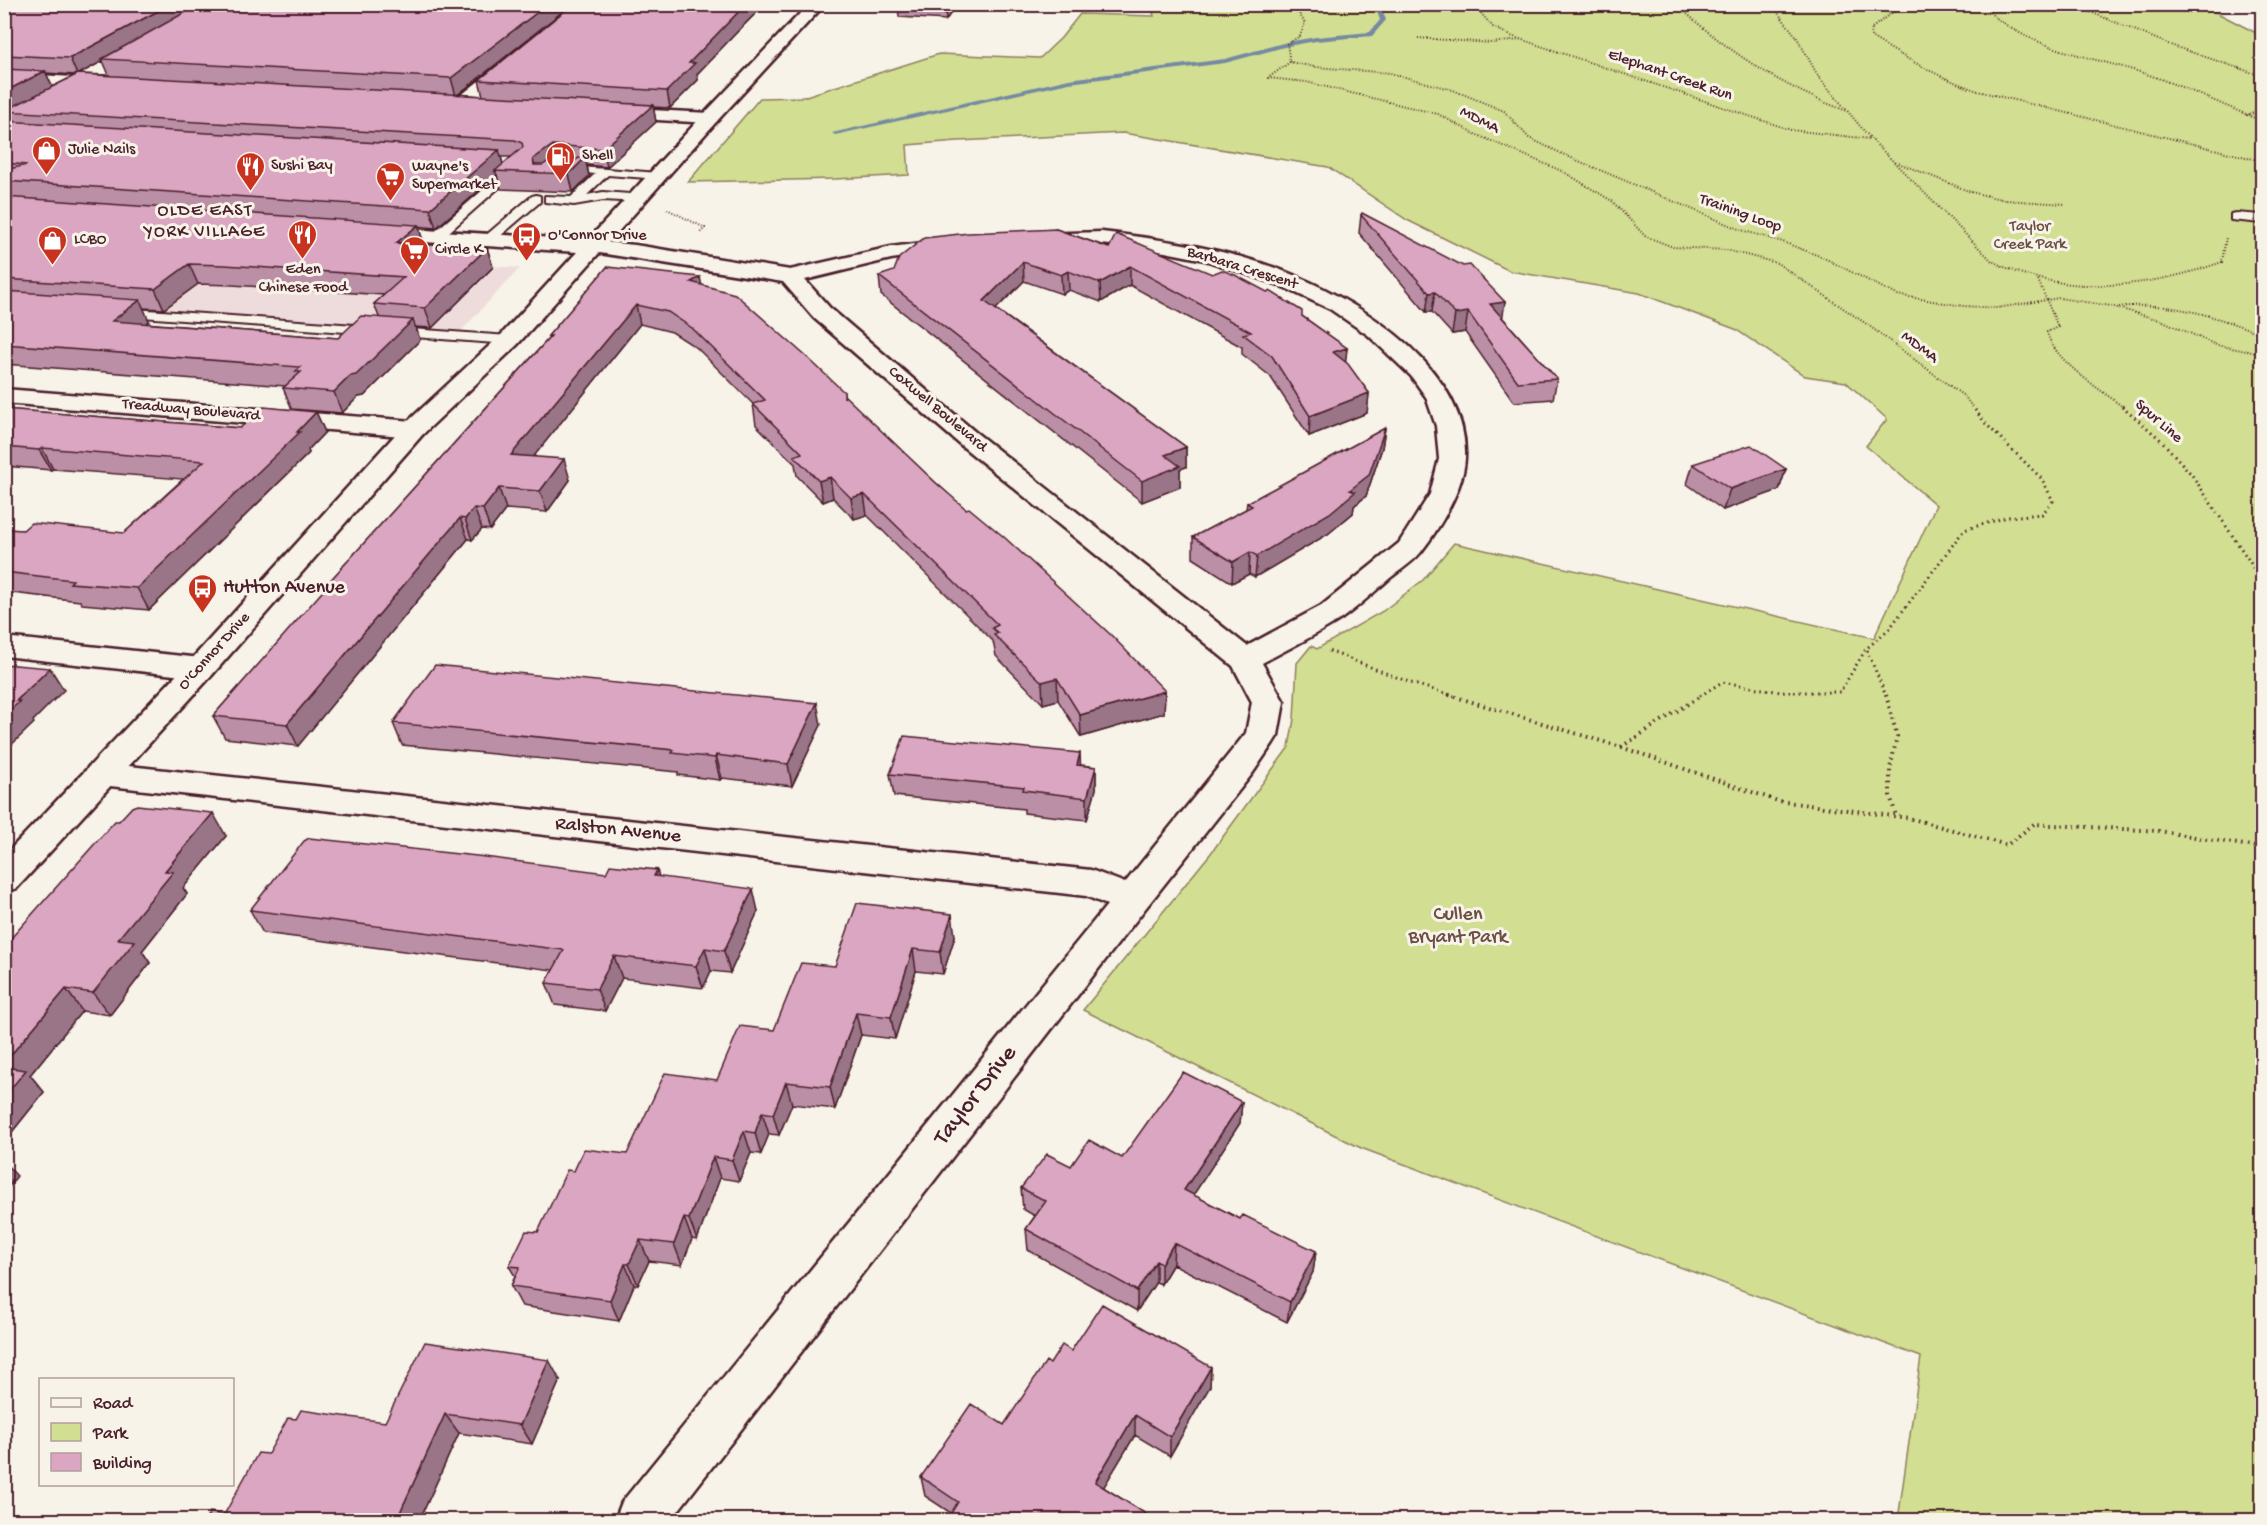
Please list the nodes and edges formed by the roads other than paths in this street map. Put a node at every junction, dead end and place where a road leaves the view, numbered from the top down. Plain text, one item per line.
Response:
1 (586, 4) edge
2 (818, 4) edge
3 (111, 67) edge
4 (4, 78) edge
5 (82, 82) junction
6 (128, 85) edge
7 (55, 97) edge
8 (484, 105) edge
9 (598, 112) edge
10 (710, 118) junction
11 (508, 163) edge
12 (605, 171) junction
13 (572, 173) edge
14 (659, 176) junction
15 (639, 198) junction
16 (574, 201) junction
17 (2235, 217) dead end
18 (2262, 219) edge
19 (356, 231) edge
20 (436, 237) junction
21 (488, 240) junction
22 (1014, 241) edge
23 (970, 243) edge
24 (594, 247) junction
25 (790, 277) junction
26 (110, 311) edge
27 (509, 340) junction
28 (4, 396) edge
29 (414, 429) junction
30 (4, 646) edge
31 (1245, 660) junction
32 (201, 668) junction
33 (101, 774) junction
34 (4, 879) edge
35 (1131, 900) junction
36 (640, 1521) edge

1 - 8 street
2 - 10 street, O'Connor Drive
3 - 5 street
4 - 5 street
5 - 6 street
5 - 7 street
9 - 10 street
10 - 14 street, O'Connor Drive
11 - 20 lane
12 - 13 lane
12 - 14 lane
12 - 16 lane
14 - 15 street, O'Connor Drive
15 - 16 lane
15 - 24 street, O'Connor Drive
16 - 21 lane
17 - 18 lane
19 - 20 street
20 - 21 street
21 - 24 street
22 - 31 street, Barbara Crescent
23 - 25 street
24 - 25 street
24 - 27 street, O'Connor Drive
25 - 31 street, Coxwell Boulevard
26 - 27 lane
27 - 29 street, O'Connor Drive
28 - 29 street, Treadway Boulevard
29 - 32 street, O'Connor Drive
30 - 32 street
31 - 35 street, Taylor Drive
32 - 33 street, O'Connor Drive
33 - 34 street, O'Connor Drive
33 - 35 street, Ralston Avenue
35 - 36 street, Taylor Drive

